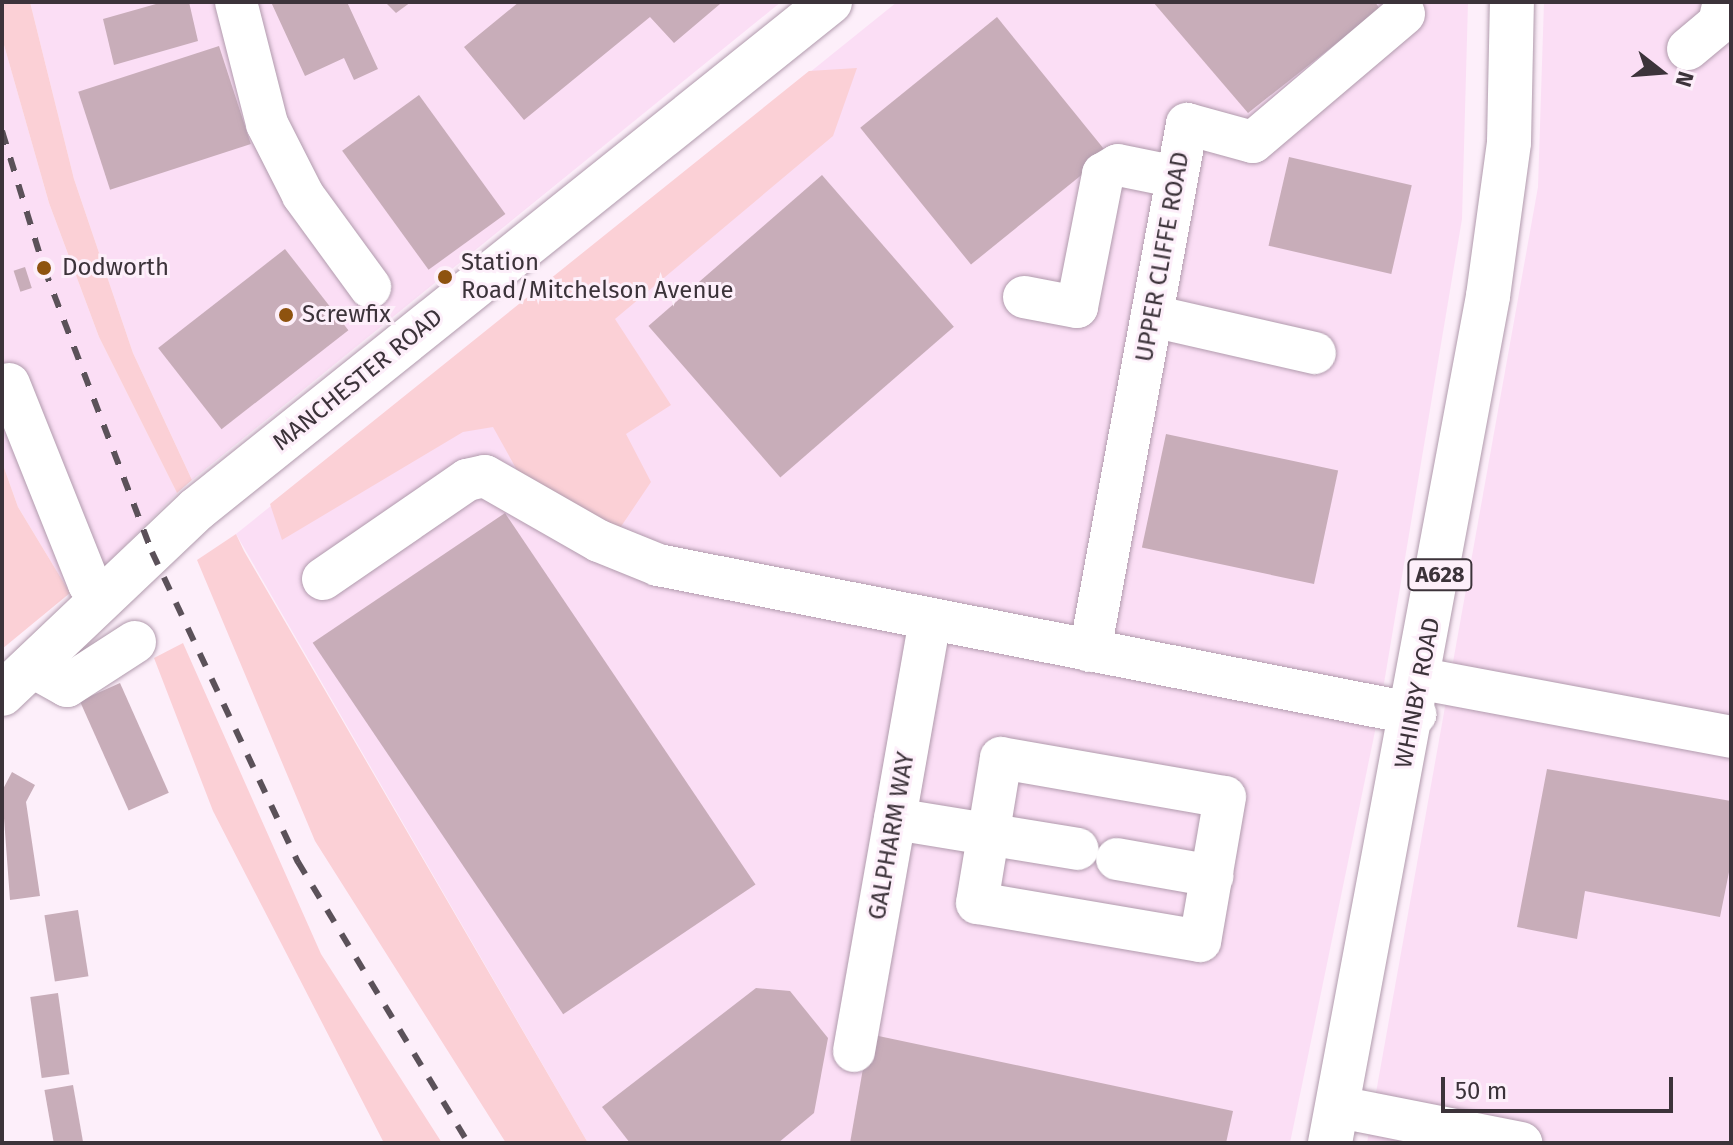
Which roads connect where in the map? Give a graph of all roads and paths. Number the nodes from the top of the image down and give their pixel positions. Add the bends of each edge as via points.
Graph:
1 (236, 2) edge
2 (830, 2) edge
3 (1512, 2) edge
4 (1724, 2) edge
5 (1404, 14) dead end
6 (1688, 49) dead end
7 (1177, 177) junction
8 (370, 287) dead end
9 (1024, 297) dead end
10 (1152, 316) junction
11 (1315, 353) dead end
12 (9, 384) dead end
13 (323, 579) dead end
14 (102, 597) junction
15 (930, 620) junction
16 (135, 642) dead end
17 (1090, 651) junction
18 (16, 680) edge
19 (1418, 697) junction
20 (1731, 737) edge
21 (895, 819) junction
22 (988, 834) junction
23 (1212, 876) junction
24 (854, 1051) dead end
25 (1335, 1125) edge
26 (1521, 1143) edge

1 - 8 street via 267,124 303,195
2 - 14 main road, MANCHESTER ROAD
3 - 19 main road, WHINBY ROAD / A628 via 1509,142 1488,296
4 - 6 street via 1719,23
5 - 7 street, UPPER CLIFFE ROAD via 1253,142 1187,124
7 - 9 street via 1118,165 1103,174 1077,307
7 - 10 street, UPPER CLIFFE ROAD
10 - 11 street
10 - 17 street, UPPER CLIFFE ROAD
12 - 14 street via 89,584
13 - 15 street via 467,480 485,476 626,553
14 - 18 main road, MANCHESTER ROAD
15 - 17 street
15 - 21 street, GALPHARM WAY
16 - 18 street via 67,686
17 - 19 street
19 - 20 street
19 - 25 main road, WHINBY ROAD / A628
21 - 22 street
21 - 24 street, GALPHARM WAY
22 - 23 street
22 - 23 street via 977,903 1200,941
22 - 23 street via 1001,758 1225,797
25 - 26 street

